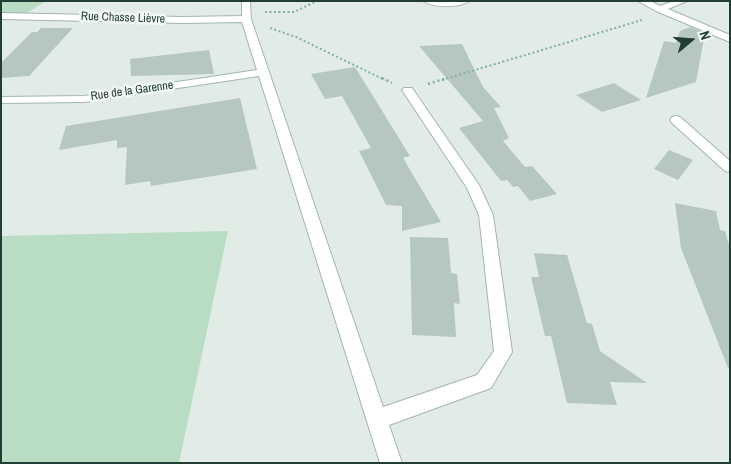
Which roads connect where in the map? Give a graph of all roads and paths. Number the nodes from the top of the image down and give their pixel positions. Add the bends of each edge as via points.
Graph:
1 (317, 1) edge
2 (427, 1) edge
3 (466, 1) edge
4 (642, 1) edge
5 (683, 1) edge
6 (245, 10) edge
7 (663, 11) junction
8 (6, 16) edge
9 (1, 24) edge
10 (730, 39) edge
11 (263, 72) junction
12 (408, 90) junction
13 (1, 100) edge
14 (676, 120) dead end
15 (730, 168) edge
16 (376, 419) junction
17 (391, 463) edge

1 - 6 path via 294,12
2 - 3 street via 452,4
4 - 7 street
5 - 7 street
6 - 8 street, Rue Chasse Lièvre via 183,20
6 - 11 street
6 - 12 path
7 - 10 street
7 - 12 path
8 - 9 street
11 - 13 street, Rue de la Garenne via 84,99
11 - 16 street
12 - 16 street via 474,188 486,215 503,352 484,382
14 - 15 street
16 - 17 street

